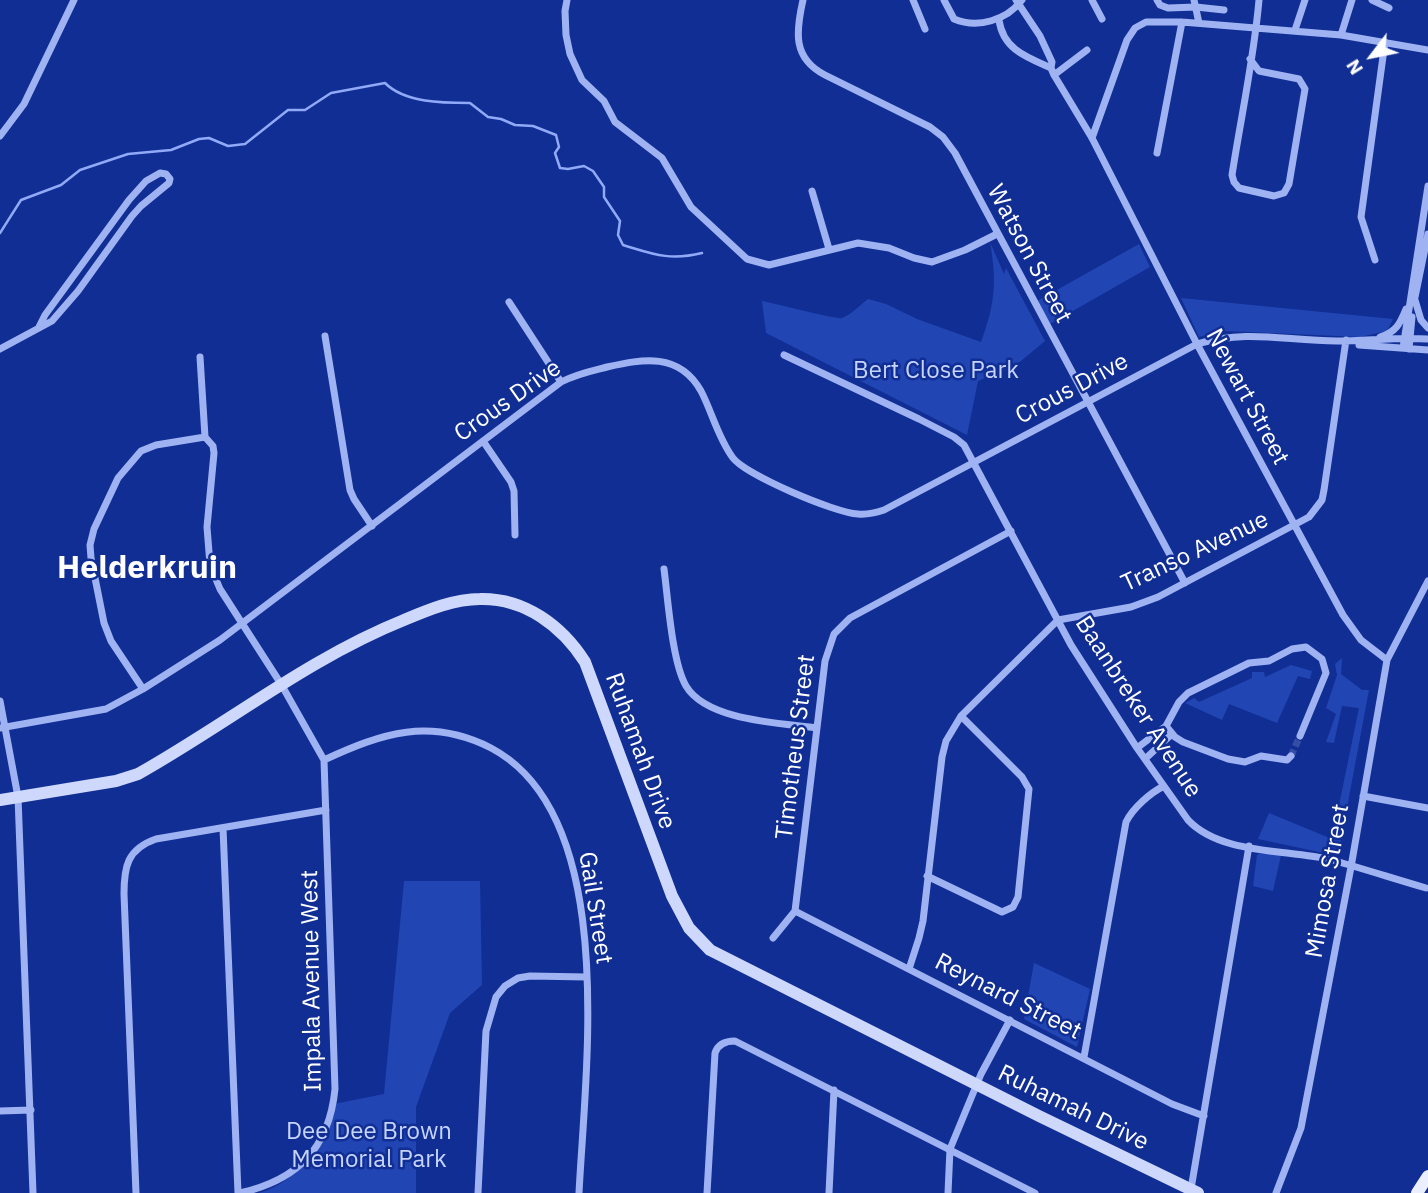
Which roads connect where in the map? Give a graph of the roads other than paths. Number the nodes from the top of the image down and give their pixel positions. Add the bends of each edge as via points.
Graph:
1 (74, 0) edge
2 (568, 0) edge
3 (803, 0) edge
4 (913, 0) edge
5 (944, 0) edge
6 (1093, 0) edge
7 (1157, 0) edge
8 (1259, 0) edge
9 (1305, 0) edge
10 (1352, 0) edge
11 (1372, 0) edge
12 (1019, 2) edge
13 (1195, 3) edge
14 (1389, 8) dead end
15 (1224, 10) dead end
16 (1102, 19) dead end
17 (999, 20) junction
18 (1182, 22) junction
19 (1199, 23) junction
20 (1256, 28) junction
21 (925, 29) dead end
22 (1295, 30) junction
23 (1341, 34) junction
24 (1385, 42) junction
25 (1087, 50) dead end
26 (1428, 50) edge
27 (1250, 59) junction
28 (1052, 72) junction
29 (0, 136) edge
30 (1092, 138) junction
31 (1157, 153) dead end
32 (1428, 187) edge
33 (812, 191) dead end
34 (997, 234) junction
35 (1428, 234) edge
36 (829, 249) junction
37 (1375, 260) dead end
38 (1413, 299) junction
39 (509, 302) dead end
40 (39, 327) junction
41 (1428, 328) edge
42 (325, 335) dead end
43 (1407, 338) junction
44 (1428, 339) edge
45 (1363, 341) junction
46 (1343, 342) junction
47 (1198, 344) junction
48 (1406, 348) junction
49 (0, 349) edge
50 (1428, 350) edge
51 (784, 355) dead end
52 (200, 357) dead end
53 (561, 382) junction
54 (1086, 402) junction
55 (205, 437) junction
56 (483, 441) junction
57 (974, 463) junction
58 (372, 526) junction
59 (1294, 526) junction
60 (1012, 531) junction
61 (515, 535) dead end
62 (664, 569) dead end
63 (1428, 581) edge
64 (1185, 583) junction
65 (1058, 620) junction
66 (242, 624) junction
67 (1387, 660) junction
68 (281, 684) junction
69 (143, 689) junction
70 (0, 701) edge
71 (961, 716) junction
72 (1166, 726) junction
73 (2, 727) edge
74 (817, 728) junction
75 (1172, 734) junction
76 (1300, 736) tunnel mouth
77 (1137, 748) junction
78 (1291, 756) dead end
79 (1145, 759) junction
80 (324, 760) junction
81 (1164, 786) junction
82 (1363, 796) junction
83 (18, 797) junction
84 (0, 800) edge
85 (1428, 808) edge
86 (326, 810) junction
87 (223, 828) junction
88 (1250, 846) junction
89 (1351, 867) junction
90 (927, 876) junction
91 (1426, 888) dead end
92 (794, 911) junction
93 (773, 938) dead end
94 (909, 969) junction
95 (587, 977) junction
96 (1010, 1020) junction
97 (1084, 1057) junction
98 (978, 1085) junction
99 (834, 1090) junction
100 (31, 1110) junction
101 (0, 1111) edge
102 (1204, 1116) junction
103 (950, 1149) junction
104 (1428, 1176) edge
105 (1194, 1191) edge
106 (33, 1193) edge
107 (136, 1193) edge
108 (239, 1193) edge
109 (478, 1193) edge
110 (579, 1193) edge
111 (707, 1193) edge
112 (829, 1193) edge
113 (948, 1193) edge
114 (1035, 1193) edge
115 (1276, 1193) edge
116 (1418, 1193) edge

1 - 29 street via 20,111
2 - 36 street via 566,35 579,74 604,101 615,122 662,158 691,207 757,263 769,265
3 - 34 street, Watson Street via 797,36 808,62 817,71 939,133 955,153
4 - 21 street
5 - 17 street via 951,16 959,21
6 - 16 street
7 - 13 street via 1168,8
8 - 20 street
9 - 22 street
10 - 23 street
11 - 14 street
12 - 17 street
12 - 28 street, Newart Street via 1044,43
13 - 15 street
13 - 19 street
17 - 28 street via 1009,44
18 - 19 street
18 - 30 street via 1146,22 1132,32
18 - 31 street
19 - 20 street
20 - 22 street
20 - 27 street
22 - 23 street
23 - 24 street
24 - 26 street
24 - 37 street via 1361,217
25 - 28 street
27 - 27 street via 1259,71 1299,79 1305,93 1287,189 1280,195 1237,187 1232,174
28 - 30 street, Newart Street
30 - 47 street, Newart Street
32 - 38 street
33 - 36 street
34 - 36 street via 933,262 875,245
34 - 54 street, Watson Street
35 - 38 street
38 - 41 street
38 - 43 street
38 - 45 street via 1393,332
39 - 53 street
40 - 40 street via 130,200 152,177 166,174 169,183 132,216 60,313
40 - 49 street
42 - 58 street via 350,490
43 - 44 street, Crous Drive
43 - 45 street, Crous Drive
43 - 48 street
45 - 46 street, Crous Drive
46 - 47 street, Crous Drive via 1255,335
46 - 48 street, Crous Drive
46 - 59 street, Transo Avenue via 1322,500 1309,517
47 - 54 street, Crous Drive
47 - 59 street, Newart Street
48 - 50 street, Crous Drive
51 - 57 street, Baanbreker Avenue via 954,437
52 - 55 street
53 - 56 street, Crous Drive
53 - 57 street, Crous Drive via 576,374 642,360 675,366 700,390 737,463 848,513 884,510
54 - 57 street, Crous Drive
54 - 64 street, Watson Street
55 - 66 street via 214,453 207,527 210,565
55 - 69 street via 141,451 118,478 92,537 91,558 104,622
56 - 58 street, Crous Drive
56 - 61 street via 511,482
57 - 60 street, Baanbreker Avenue
58 - 66 street, Crous Drive
59 - 64 street, Transo Avenue
59 - 67 street, Newart Street via 1353,630
60 - 65 street, Baanbreker Avenue
60 - 74 street, Timotheus Street via 842,625 829,645
62 - 74 street via 678,666 695,698 717,711
63 - 67 street, Mimosa Street
64 - 65 street, Transo Avenue via 1131,607
65 - 71 street
65 - 77 street, Baanbreker Avenue
66 - 68 street
66 - 69 street, Crous Drive
67 - 82 street, Mimosa Street
68 - 80 street
68 - 83 street, Ruhamah Drive via 138,774
68 - 98 street, Ruhamah Drive via 387,626 440,606 483,598 534,613 563,632 584,662 671,896 699,940 726,959
69 - 73 street, Crous Drive via 106,709
70 - 73 street
71 - 90 street via 942,757
71 - 90 street via 1022,776 1029,789 1018,897 1013,907 1002,912
72 - 75 street
72 - 76 street via 1188,693 1249,663 1306,647 1322,659 1326,673
72 - 77 street
73 - 83 street
74 - 92 street, Timotheus Street
75 - 78 street via 1228,760 1241,762 1261,756 1287,760
75 - 79 street
77 - 79 street, Baanbreker Avenue
79 - 81 street, Baanbreker Avenue
80 - 86 street, Impala Avenue West
80 - 95 street, Gail Street via 362,742 414,730 460,736 508,758 526,772 560,826 580,905
81 - 88 street, Baanbreker Avenue via 1198,830
81 - 97 street via 1126,822
82 - 85 street
82 - 89 street, Mimosa Street
83 - 84 street, Ruhamah Drive
83 - 100 street
86 - 87 street
86 - 108 street, Impala Avenue West via 333,1106 320,1143 308,1158 272,1184
87 - 107 street via 156,839 132,855 124,873
87 - 108 street
88 - 89 street, Baanbreker Avenue
88 - 102 street
89 - 91 street, Baanbreker Avenue
89 - 115 street, Mimosa Street via 1301,1128
90 - 94 street via 919,938
92 - 93 street
92 - 94 street, Reynard Street
94 - 96 street, Reynard Street
95 - 109 street via 518,978 496,997 486,1031
95 - 110 street, Gail Street
96 - 97 street, Reynard Street
96 - 98 street
97 - 102 street, Reynard Street
98 - 103 street
98 - 105 street, Ruhamah Drive
99 - 103 street
99 - 111 street via 735,1041 716,1048
99 - 112 street
100 - 101 street
100 - 106 street
102 - 105 street
103 - 113 street
103 - 114 street
104 - 116 main road

